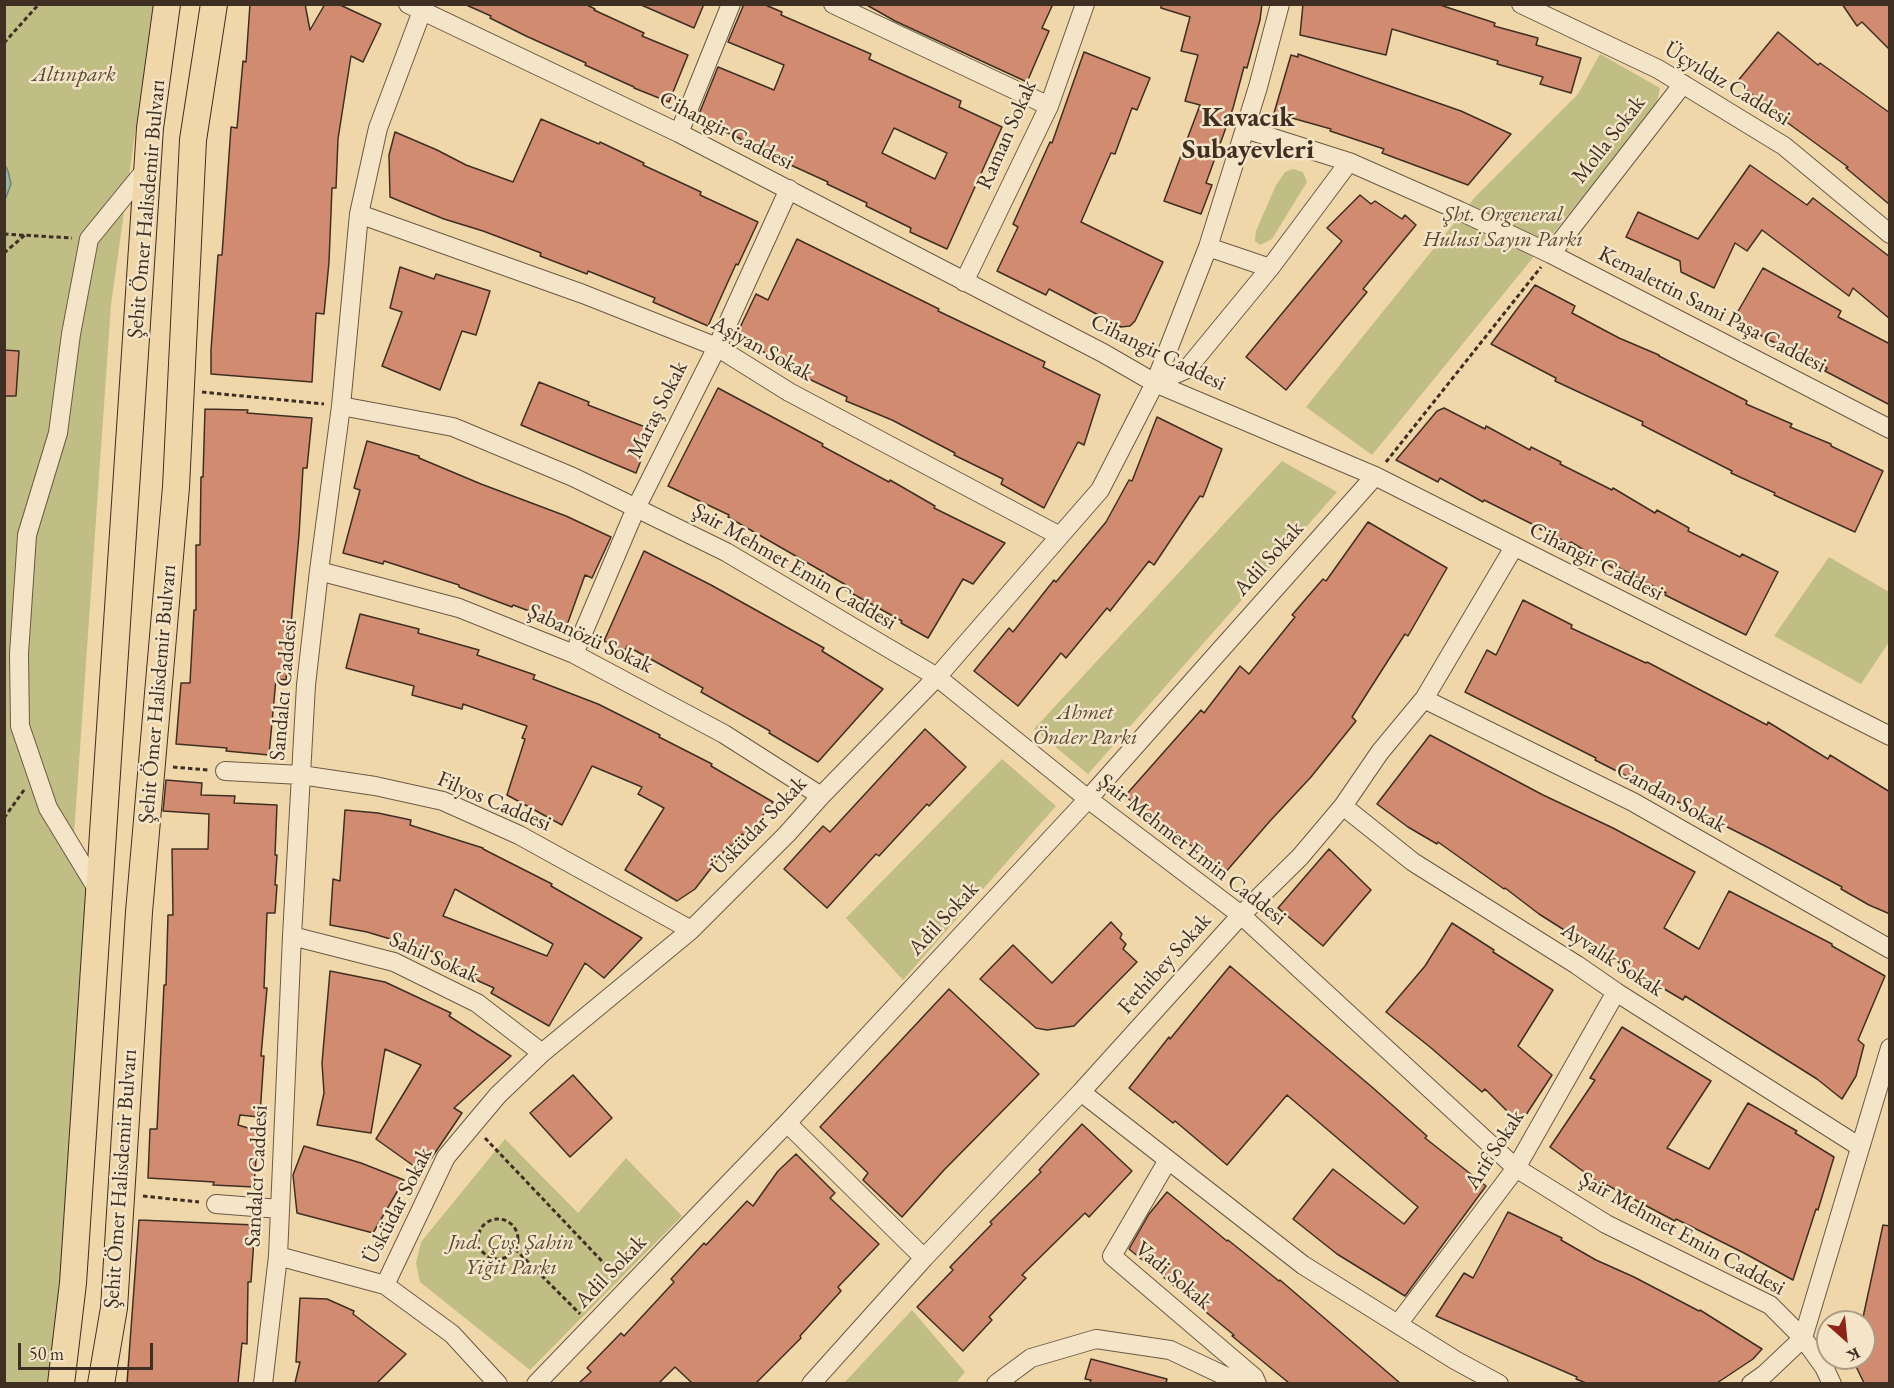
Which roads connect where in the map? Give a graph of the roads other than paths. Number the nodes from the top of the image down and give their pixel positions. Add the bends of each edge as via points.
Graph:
1 (167, 4) edge
2 (214, 4) edge
3 (731, 4) edge
4 (833, 4) edge
5 (1085, 4) edge
6 (1280, 4) edge
7 (1521, 4) edge
8 (415, 8) edge
9 (1683, 84) junction
10 (1049, 106) junction
11 (1245, 129) junction
12 (679, 133) junction
13 (1350, 162) junction
14 (147, 168) junction
15 (789, 189) junction
16 (358, 214) junction
17 (1890, 234) edge
18 (1208, 247) junction
19 (1551, 254) junction
20 (1270, 268) junction
21 (964, 282) junction
22 (717, 347) junction
23 (1155, 383) junction
24 (340, 406) junction
25 (1890, 429) edge
26 (1375, 476) junction
27 (636, 508) junction
28 (1060, 536) junction
29 (1514, 547) junction
30 (319, 571) junction
31 (574, 654) junction
32 (937, 677) junction
33 (1424, 699) junction
34 (1890, 736) edge
35 (225, 771) road end
36 (301, 775) junction
37 (821, 796) junction
38 (1088, 799) junction
39 (1343, 806) junction
40 (99, 892) junction
41 (1241, 915) junction
42 (691, 930) junction
43 (292, 936) junction
44 (1890, 949) edge
45 (1616, 992) junction
46 (1890, 1048) edge
47 (542, 1053) junction
48 (1082, 1092) junction
49 (787, 1124) junction
50 (1860, 1147) junction
51 (1168, 1160) junction
52 (1516, 1168) junction
53 (216, 1204) road end
54 (280, 1209) junction
55 (278, 1256) junction
56 (924, 1258) junction
57 (385, 1286) junction
58 (1398, 1324) junction
59 (1803, 1338) junction
60 (61, 1383) edge
61 (101, 1383) edge
62 (263, 1383) edge
63 (498, 1383) edge
64 (536, 1383) edge
65 (811, 1383) edge
66 (996, 1383) edge
67 (1242, 1383) edge
68 (1257, 1383) edge
69 (1499, 1383) edge
70 (1751, 1383) edge
71 (1832, 1383) edge

1 - 14 highway, Şehit Ömer Halisdemir Bulvarı
2 - 61 highway, Şehit Ömer Halisdemir Bulvarı via 193,140 176,487 139,912 114,1308
3 - 12 street
4 - 10 street
5 - 10 street, Raman Sokak
6 - 11 street, Üsküdar Sokak
7 - 9 street, Üçyıldız Caddesi
8 - 12 street, Cihangir Caddesi
8 - 16 street, Sandalcı Caddesi via 378,128
9 - 17 street, Üçyıldız Caddesi via 1784,146
9 - 19 street, Molla Sokak
10 - 21 street, Raman Sokak
11 - 13 street, Kemalettin Sami Paşa Caddesi
11 - 18 street, Üsküdar Sokak
12 - 15 street, Cihangir Caddesi
13 - 19 street, Kemalettin Sami Paşa Caddesi
13 - 20 street
14 - 40 highway, Şehit Ömer Halisdemir Bulvarı
14 - 40 street via 89,239 58,433 27,535 19,654 20,726 36,774 48,808
15 - 21 street, Cihangir Caddesi
15 - 22 street, Maraş Sokak
16 - 22 street, Aşiyan Sokak via 583,294
16 - 24 street, Sandalcı Caddesi
18 - 20 street
18 - 23 street, Üsküdar Sokak
19 - 25 street, Kemalettin Sami Paşa Caddesi
20 - 23 street via 1187,369
21 - 23 street, Cihangir Caddesi
22 - 27 street, Maraş Sokak
22 - 28 street, Aşiyan Sokak via 789,392
23 - 26 street, Cihangir Caddesi
23 - 28 street, Üsküdar Sokak via 1100,490
24 - 27 street, Şair Mehmet Emin Caddesi via 453,427
24 - 30 street, Sandalcı Caddesi
26 - 29 street, Cihangir Caddesi
26 - 38 street, Adil Sokak
27 - 31 street, Maraş Sokak
27 - 32 street, Şair Mehmet Emin Caddesi via 726,552
28 - 32 street, Üsküdar Sokak
29 - 33 street, Fethibey Sokak
29 - 34 street, Cihangir Caddesi
30 - 31 street, Şabanözü Sokak via 459,608
30 - 36 street, Sandalcı Caddesi
31 - 37 street, Şabanözü Sokak via 723,734
32 - 37 street, Üsküdar Sokak
32 - 38 street, Şair Mehmet Emin Caddesi
33 - 39 street, Fethibey Sokak via 1380,752
33 - 44 street, Candan Sokak via 1633,802
35 - 36 street, Filyos Caddesi
36 - 42 street, Filyos Caddesi via 443,801 519,835
36 - 43 street, Sandalcı Caddesi
37 - 42 street, Üsküdar Sokak
38 - 41 street, Şair Mehmet Emin Caddesi
38 - 49 street, Adil Sokak
39 - 41 street, Fethibey Sokak via 1300,857
39 - 45 street, Ayvalık Sokak via 1413,862
40 - 60 highway, Şehit Ömer Halisdemir Bulvarı via 73,1283
41 - 48 street, Fethibey Sokak
41 - 52 street, Şair Mehmet Emin Caddesi
42 - 47 street, Üsküdar Sokak
43 - 47 street, Sahil Sokak via 394,962 477,1004
43 - 54 street, Sandalcı Caddesi
45 - 50 street, Ayvalık Sokak
45 - 52 street, Arif Sokak
46 - 50 street
47 - 57 street, Üsküdar Sokak via 498,1095 446,1158
48 - 51 street
48 - 56 street, Fethibey Sokak
49 - 56 street
49 - 64 street, Adil Sokak
50 - 59 street
51 - 58 street via 1303,1265
51 - 68 street, Vadi Sokak via 1112,1256
52 - 58 street, Arif Sokak
52 - 59 street, Şair Mehmet Emin Caddesi via 1606,1224 1770,1305
53 - 54 street
54 - 55 street, Sandalcı Caddesi
55 - 57 street
55 - 62 street, Sandalcı Caddesi
56 - 65 street, Fethibey Sokak
57 - 63 street via 452,1334
58 - 69 street
59 - 70 street via 1766,1374
59 - 71 street, Şair Mehmet Emin Caddesi
66 - 67 street via 1031,1358 1096,1339 1170,1350

